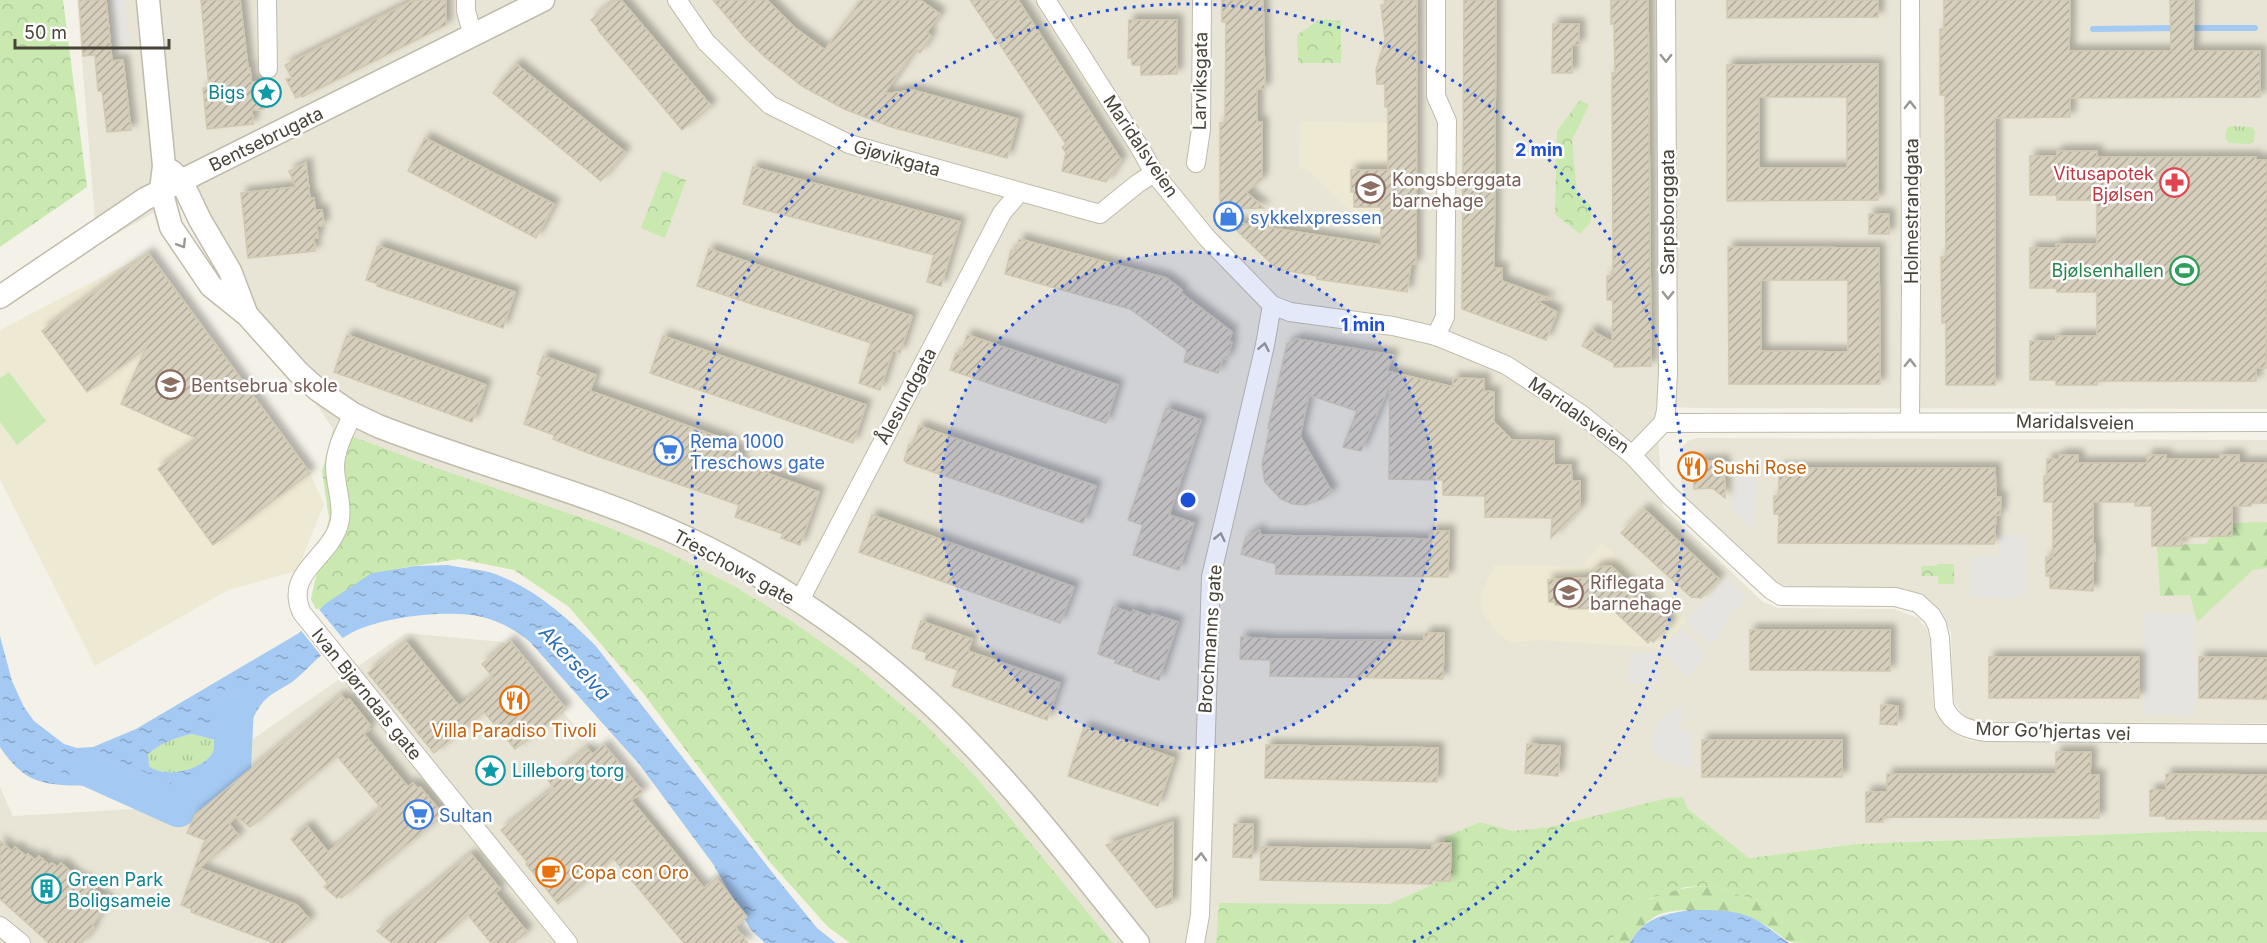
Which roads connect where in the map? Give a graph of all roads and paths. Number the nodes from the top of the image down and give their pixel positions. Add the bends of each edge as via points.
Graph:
1 (148, 0) edge
2 (267, 0) edge
3 (466, 0) edge
4 (543, 0) edge
5 (677, 0) edge
6 (1046, 0) edge
7 (1202, 0) edge
8 (1436, 0) edge
9 (1666, 0) edge
10 (1910, 0) edge
11 (473, 36) junction
12 (268, 69) dead end
13 (1196, 163) dead end
14 (1154, 173) junction
15 (169, 179) junction
16 (1019, 193) junction
17 (0, 297) edge
18 (1272, 305) junction
19 (1436, 336) junction
20 (353, 414) junction
21 (1910, 421) junction
22 (2267, 422) edge
23 (1663, 423) junction
24 (1632, 455) junction
25 (799, 602) junction
26 (2267, 734) edge
27 (0, 926) edge
28 (21, 943) edge
29 (568, 943) edge
30 (1138, 943) edge
31 (1195, 943) edge

1 - 15 street, Treschows gate
2 - 12 street
3 - 11 street
4 - 11 street, Bentsebrugata
5 - 16 street, Gjøvikgata via 706,42 770,105 849,144
6 - 14 street, Maridalsveien
7 - 13 street, Larviksgata via 1201,129
8 - 19 street via 1436,96 1448,122 1445,317
9 -> 23 street, Sarpsborggata via 1668,397
21 -> 10 street, Holmestrandgata
11 - 15 street, Bentsebrugata via 221,163
14 - 16 street, Gjøvikgata via 1100,214
14 - 18 street, Maridalsveien via 1207,238
15 - 17 street, Bentsebrugata
15 - 20 street, Treschows gate via 200,220 230,271 247,315 299,374
16 - 25 street, Ålesundgata via 1002,213
18 - 19 street, Maridalsveien via 1290,312
31 -> 18 street, Brochmanns gate via 1200,915 1211,577
19 - 24 street, Maridalsveien via 1506,365 1581,414
20 - 25 street, Treschows gate via 406,437 653,524 728,559
20 - 29 street, Ivan Bjørndals gate via 336,457 341,514 338,530 304,574 297,590 298,606
21 - 22 street, Maridalsveien
21 - 23 street, Maridalsveien
23 - 24 street, Maridalsveien
24 - 26 street, Mor Go’hjertas vei via 1669,495 1780,596 1895,597 1926,609 1940,638 1944,706 1962,727 1988,732
25 - 30 street, Treschows gate via 899,675 972,745
27 - 28 street

